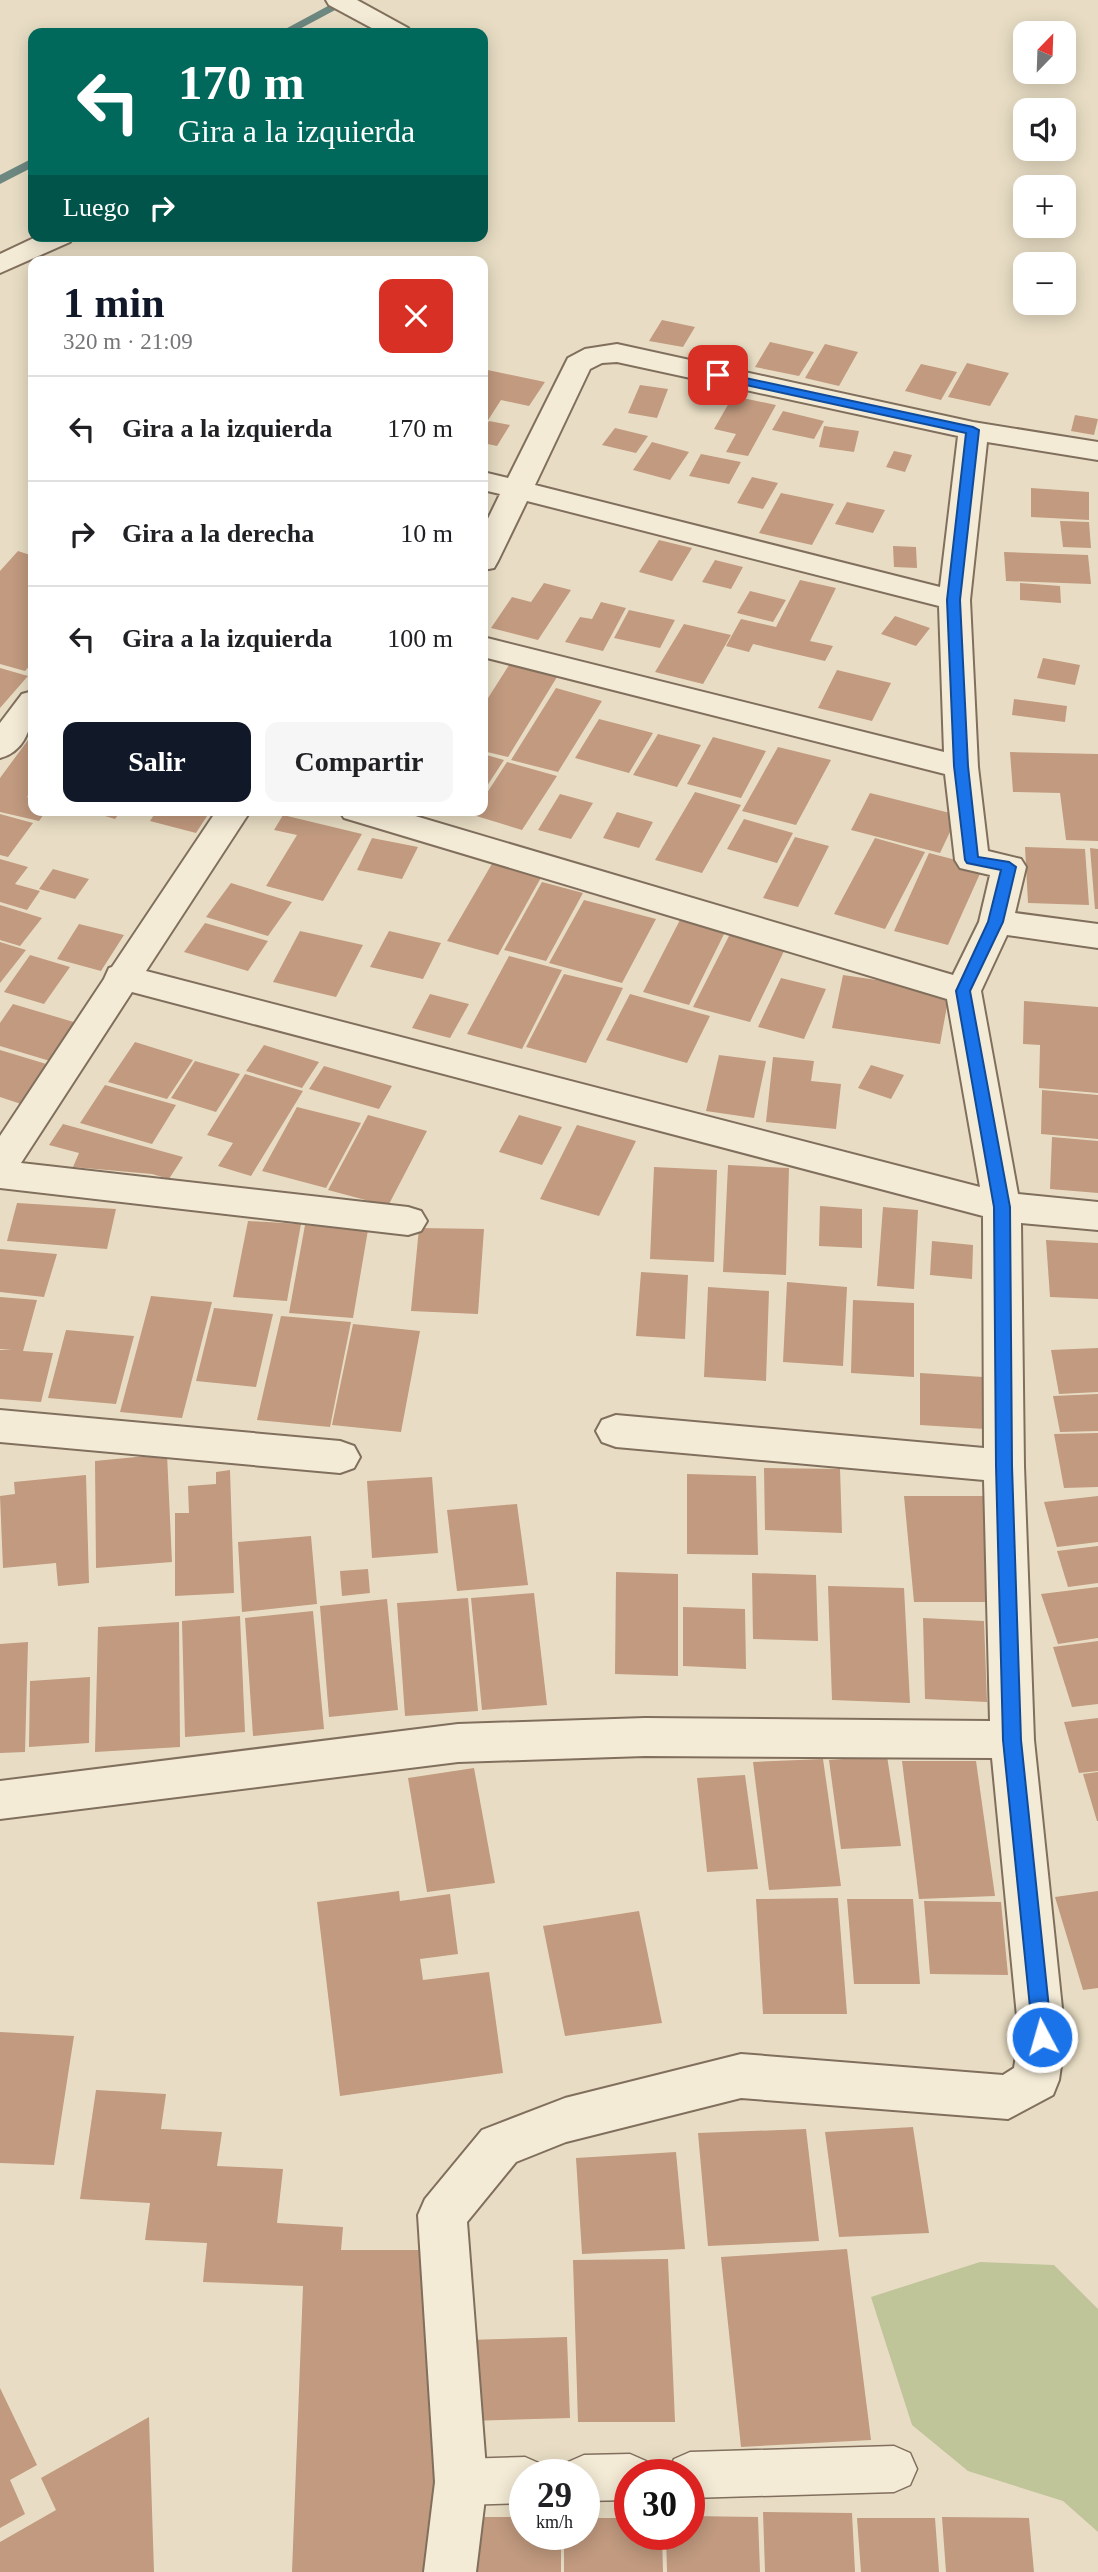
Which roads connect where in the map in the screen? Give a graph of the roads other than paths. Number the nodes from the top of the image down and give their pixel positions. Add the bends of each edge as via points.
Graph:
1 (338, 0) edge
2 (390, 28) edge
3 (48, 242) edge
4 (0, 265) edge
5 (973, 430) junction
6 (1098, 451) edge
7 (488, 483) edge
8 (514, 491) junction
9 (488, 550) edge
10 (954, 600) junction
11 (488, 648) edge
12 (28, 715) edge
13 (0, 747) edge
14 (961, 766) junction
15 (229, 816) edge
16 (376, 816) edge
17 (996, 922) junction
18 (1098, 936) edge
19 (121, 977) junction
20 (963, 991) junction
21 (0, 1165) edge
22 (0, 1174) edge
23 (1002, 1207) junction
24 (1098, 1216) edge
25 (408, 1221) dead end
26 (0, 1426) edge
27 (616, 1431) dead end
28 (340, 1457) dead end
29 (1004, 1466) junction
30 (1012, 1740) junction
31 (0, 1800) edge
32 (894, 2469) dead end
33 (705, 2475) edge
34 (509, 2480) edge
35 (461, 2482) junction
36 (450, 2572) edge

1 - 2 street
3 - 4 street
5 - 6 street
5 - 8 street via 617,353 594,355 578,364
5 - 10 street
7 - 8 street
8 - 9 street
8 - 10 street
10 - 14 street
11 - 14 street
12 - 13 street
14 - 17 street via 972,860 1009,867
15 - 19 street
16 - 20 street
17 - 18 street
17 - 20 street
19 - 21 street
19 - 23 street
20 - 23 street
22 - 25 street
23 - 24 street
23 - 29 street
26 - 28 street
27 - 29 street
29 - 30 street
30 - 31 street via 645,1737 458,1743
30 - 35 street via 1042,2037 1036,2080 1008,2097 741,2076 565,2120 499,2146 442,2215
32 - 33 lane
34 - 35 lane
35 - 36 street

